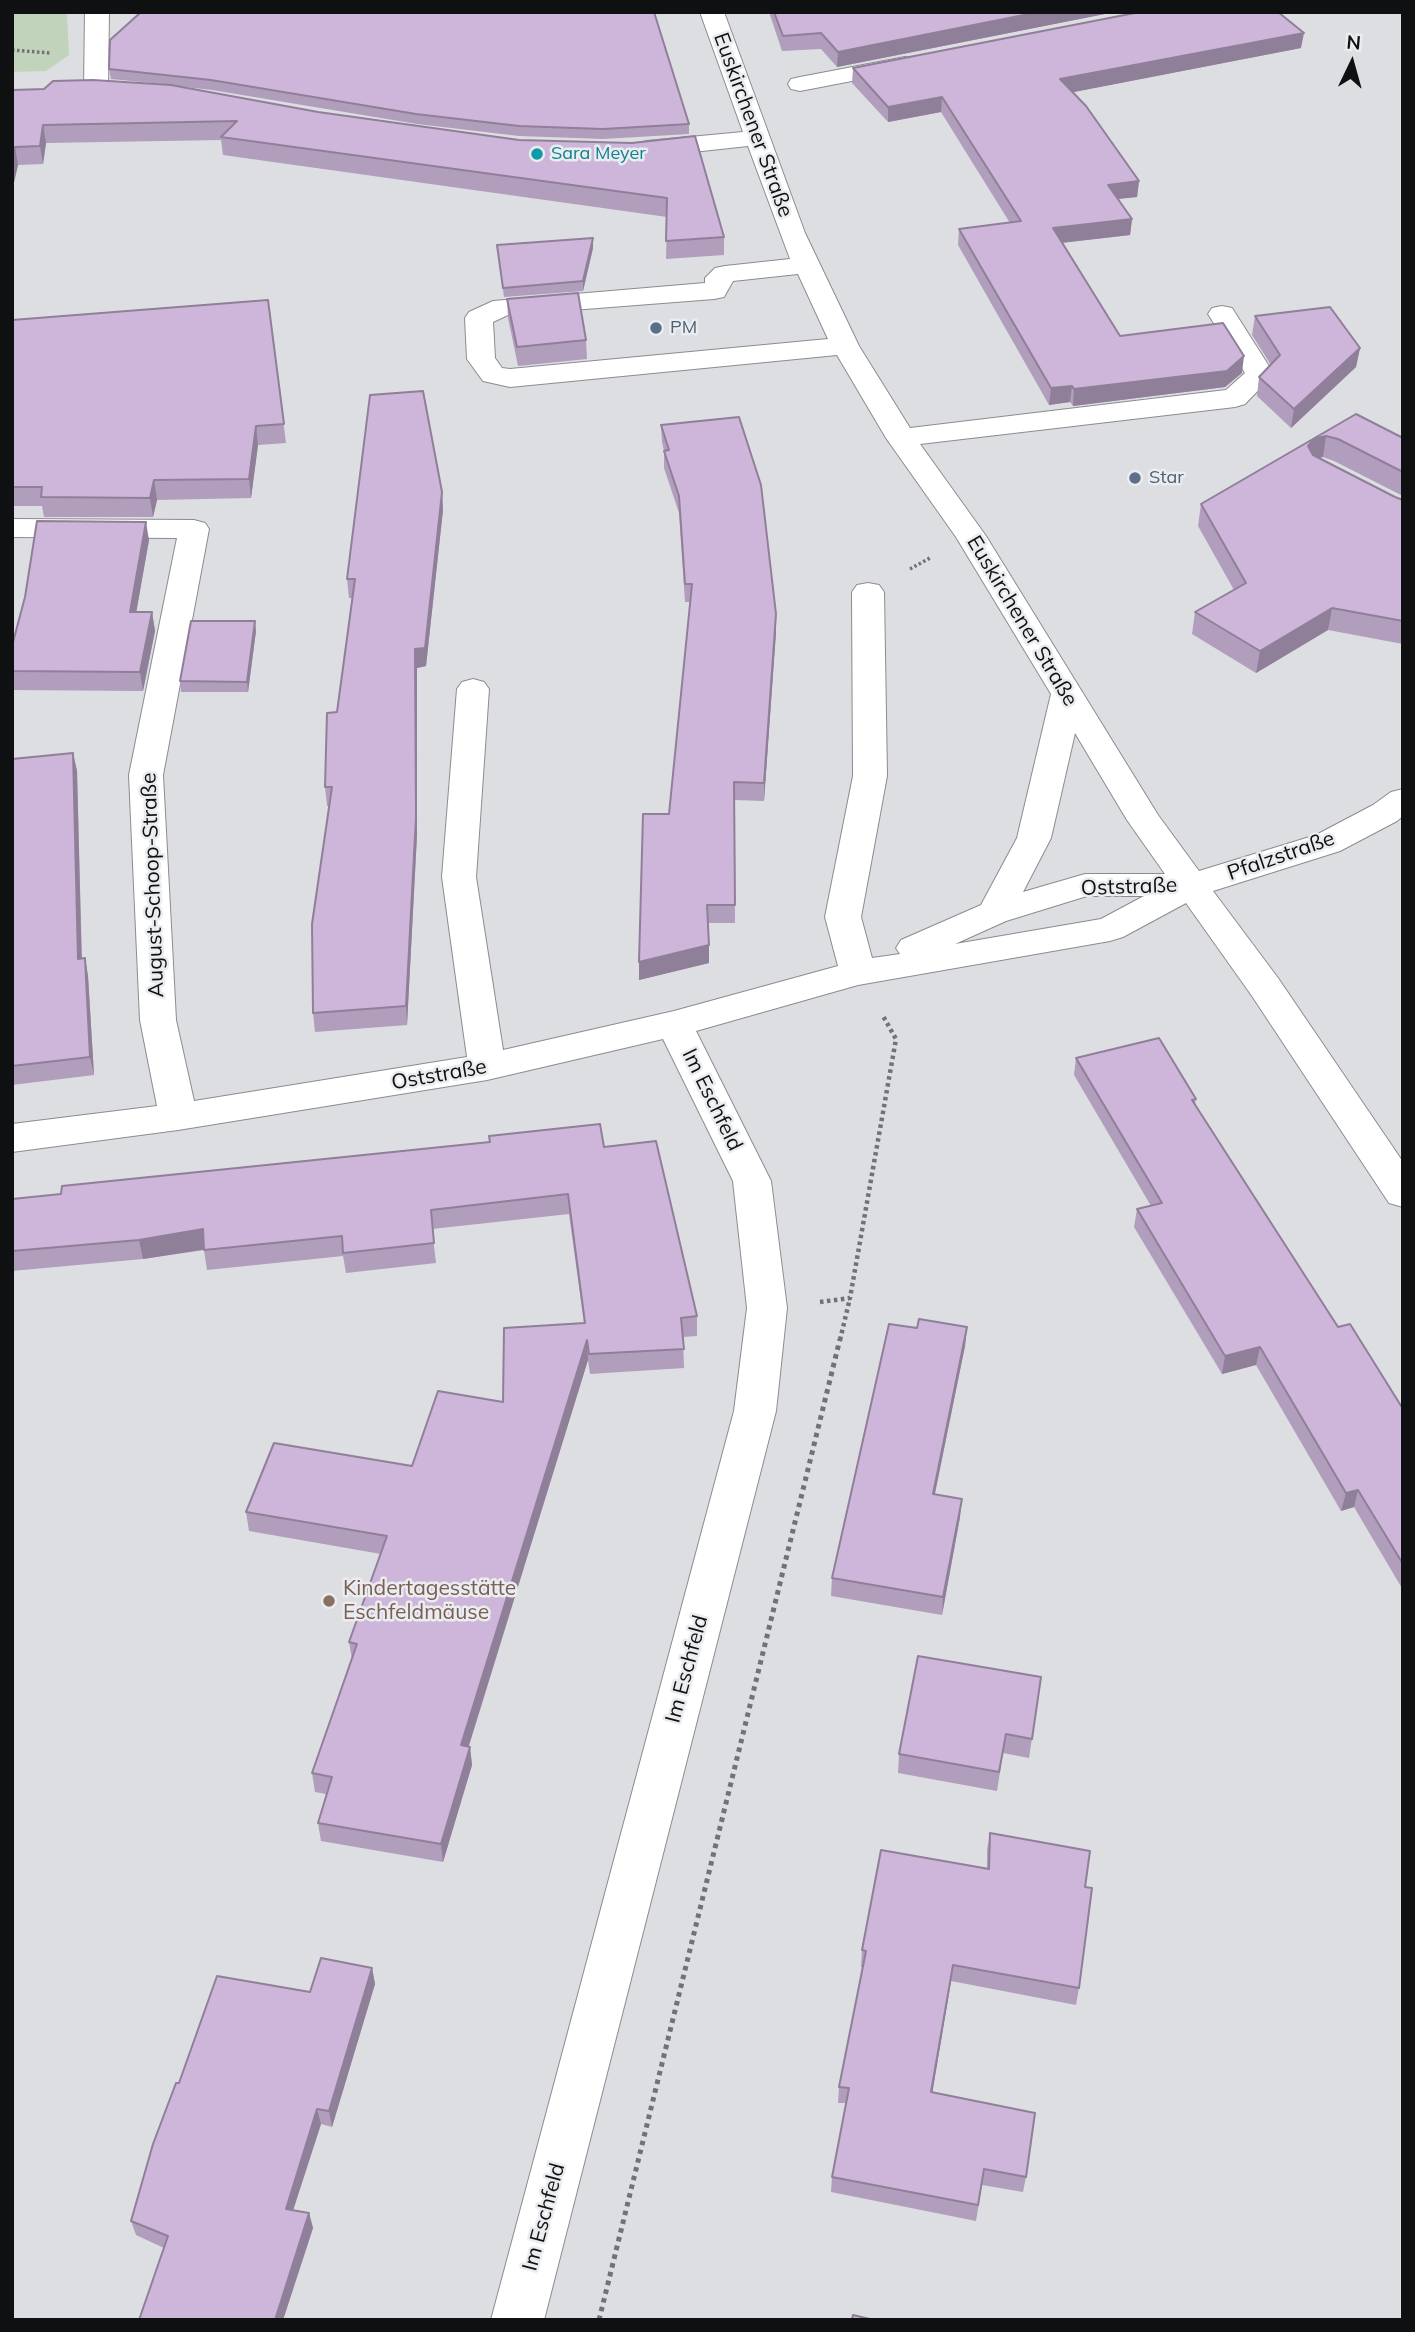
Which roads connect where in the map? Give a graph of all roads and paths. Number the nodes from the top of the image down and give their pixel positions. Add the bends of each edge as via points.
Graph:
1 (97, 12) edge
2 (712, 12) edge
3 (923, 60) edge
4 (800, 84) dead end
5 (68, 88) edge
6 (96, 88) junction
7 (122, 89) edge
8 (755, 138) junction
9 (620, 150) edge
10 (806, 265) junction
11 (1222, 314) dead end
12 (845, 346) junction
13 (901, 438) junction
14 (12, 528) edge
15 (971, 536) junction
16 (868, 592) joint
17 (473, 689) dead end
18 (1067, 695) junction
19 (1397, 812) edge
20 (1193, 885) junction
21 (994, 913) junction
22 (858, 973) junction
23 (674, 1024) junction
24 (487, 1068) junction
25 (178, 1117) junction
26 (12, 1138) edge
27 (1403, 1193) edge
28 (850, 1298) junction
29 (767, 1308) junction
30 (517, 2320) edge
31 (598, 2320) edge

1 - 6 street
2 - 8 street, Euskirchener Straße
3 - 4 street
5 - 6 street
6 - 7 street
8 - 9 street
8 - 10 street, Euskirchener Straße
10 - 12 street, Euskirchener Straße
10 - 12 street via 725,274 713,291 503,307 478,318 481,359 493,375 510,378
11 - 13 street via 1260,374 1235,398
12 - 13 street, Euskirchener Straße
13 - 15 street, Euskirchener Straße
14 - 25 street, August-Schoop-Straße via 194,529 146,775 158,1020
15 - 16 path
15 - 18 street, Euskirchener Straße
16 - 22 street via 870,776 843,917
17 - 24 street via 459,877
18 - 20 street, Euskirchener Straße via 1144,820
18 - 21 street via 1034,838
19 - 20 street, Pfalzstraße via 1328,843
20 - 21 street, Oststraße via 1085,885
20 - 22 street, Oststraße via 1110,929
20 - 27 street, Euskirchener Straße
21 - 22 street, Oststraße
22 - 23 street, Oststraße
22 - 28 path via 896,1039
23 - 24 street, Oststraße
23 - 29 street, Im Eschfeld via 752,1181
24 - 25 street, Oststraße
25 - 26 street, Oststraße
28 - 29 path
28 - 31 path
29 - 30 street, Im Eschfeld via 755,1411

